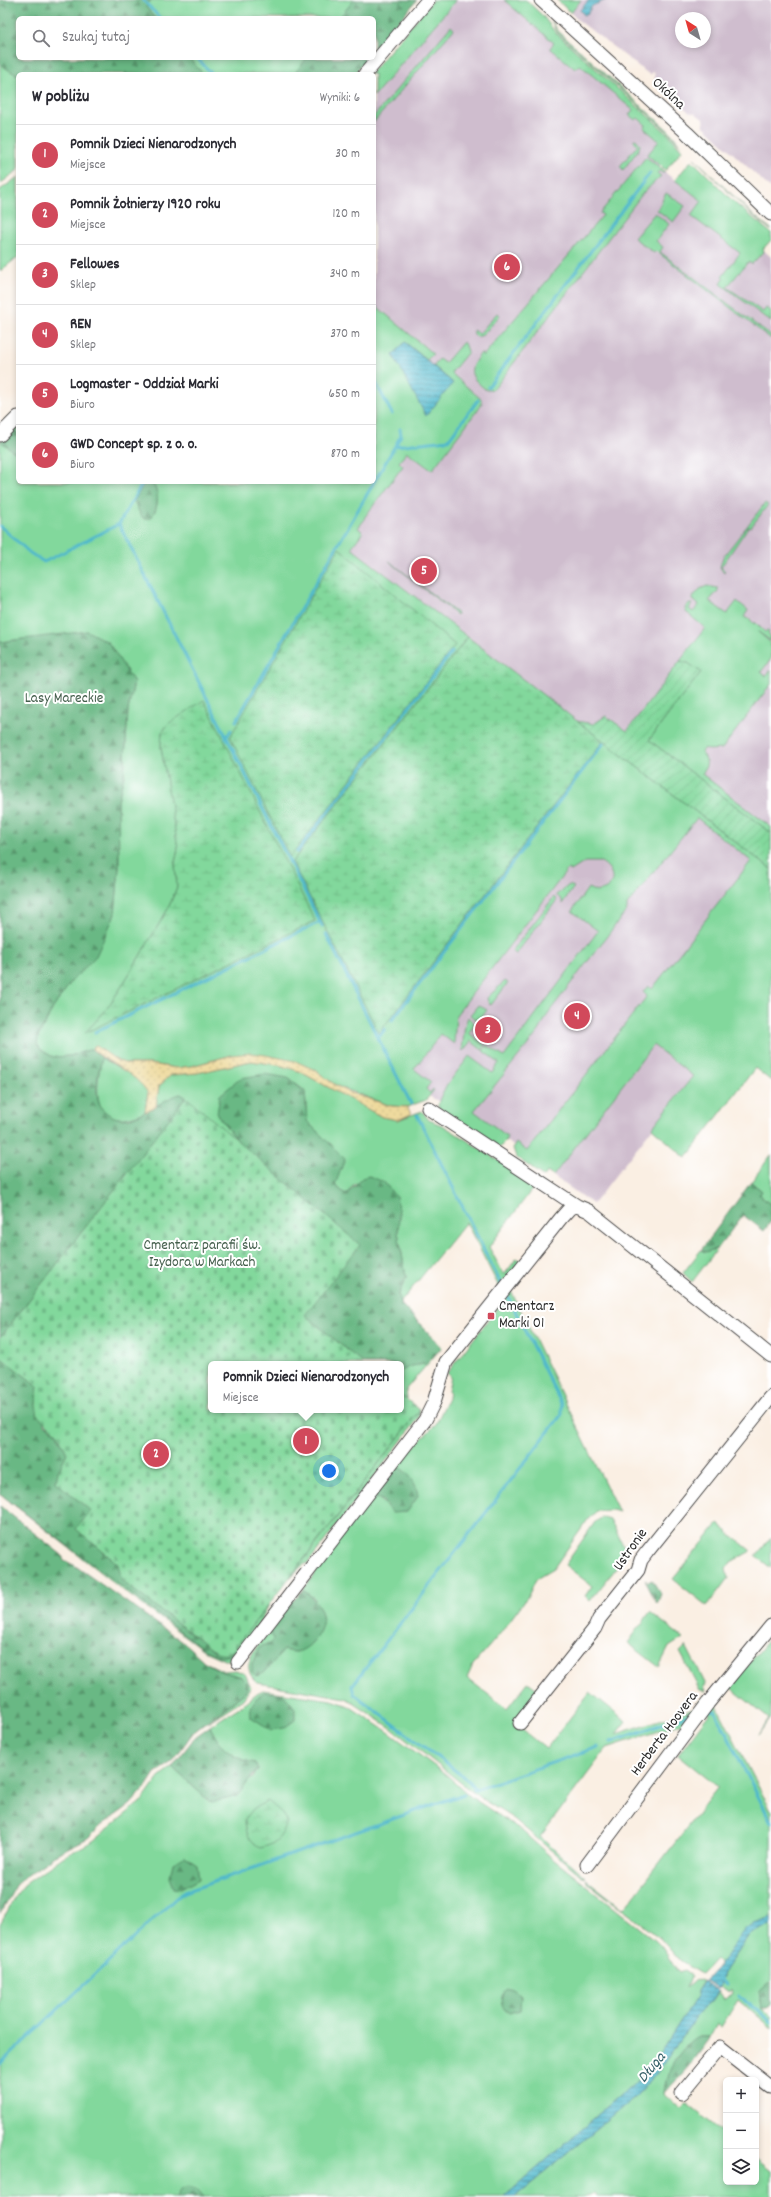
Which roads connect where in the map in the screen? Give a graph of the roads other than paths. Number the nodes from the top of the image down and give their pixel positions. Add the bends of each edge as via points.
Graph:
1 (428, 0) edge
2 (541, 0) edge
3 (367, 72) edge
4 (771, 214) edge
5 (16, 418) edge
6 (0, 435) edge
7 (428, 1108) dead end
8 (577, 1206) junction
9 (771, 1356) edge
10 (771, 1396) edge
11 (771, 1626) edge
12 (238, 1662) dead end
13 (520, 1723) dead end
14 (587, 1865) dead end
15 (771, 2086) edge
16 (682, 2093) dead end

1 - 3 street
2 - 4 street, Okólna
5 - 6 street
7 - 8 street
8 - 9 street via 589,1211
8 - 12 street via 570,1208 561,1218 446,1362 426,1420
10 - 13 street, Ustronie via 647,1552 638,1570 599,1618 596,1628
11 - 14 street, Herberta Hoovera via 708,1703
15 - 16 street via 720,2047

